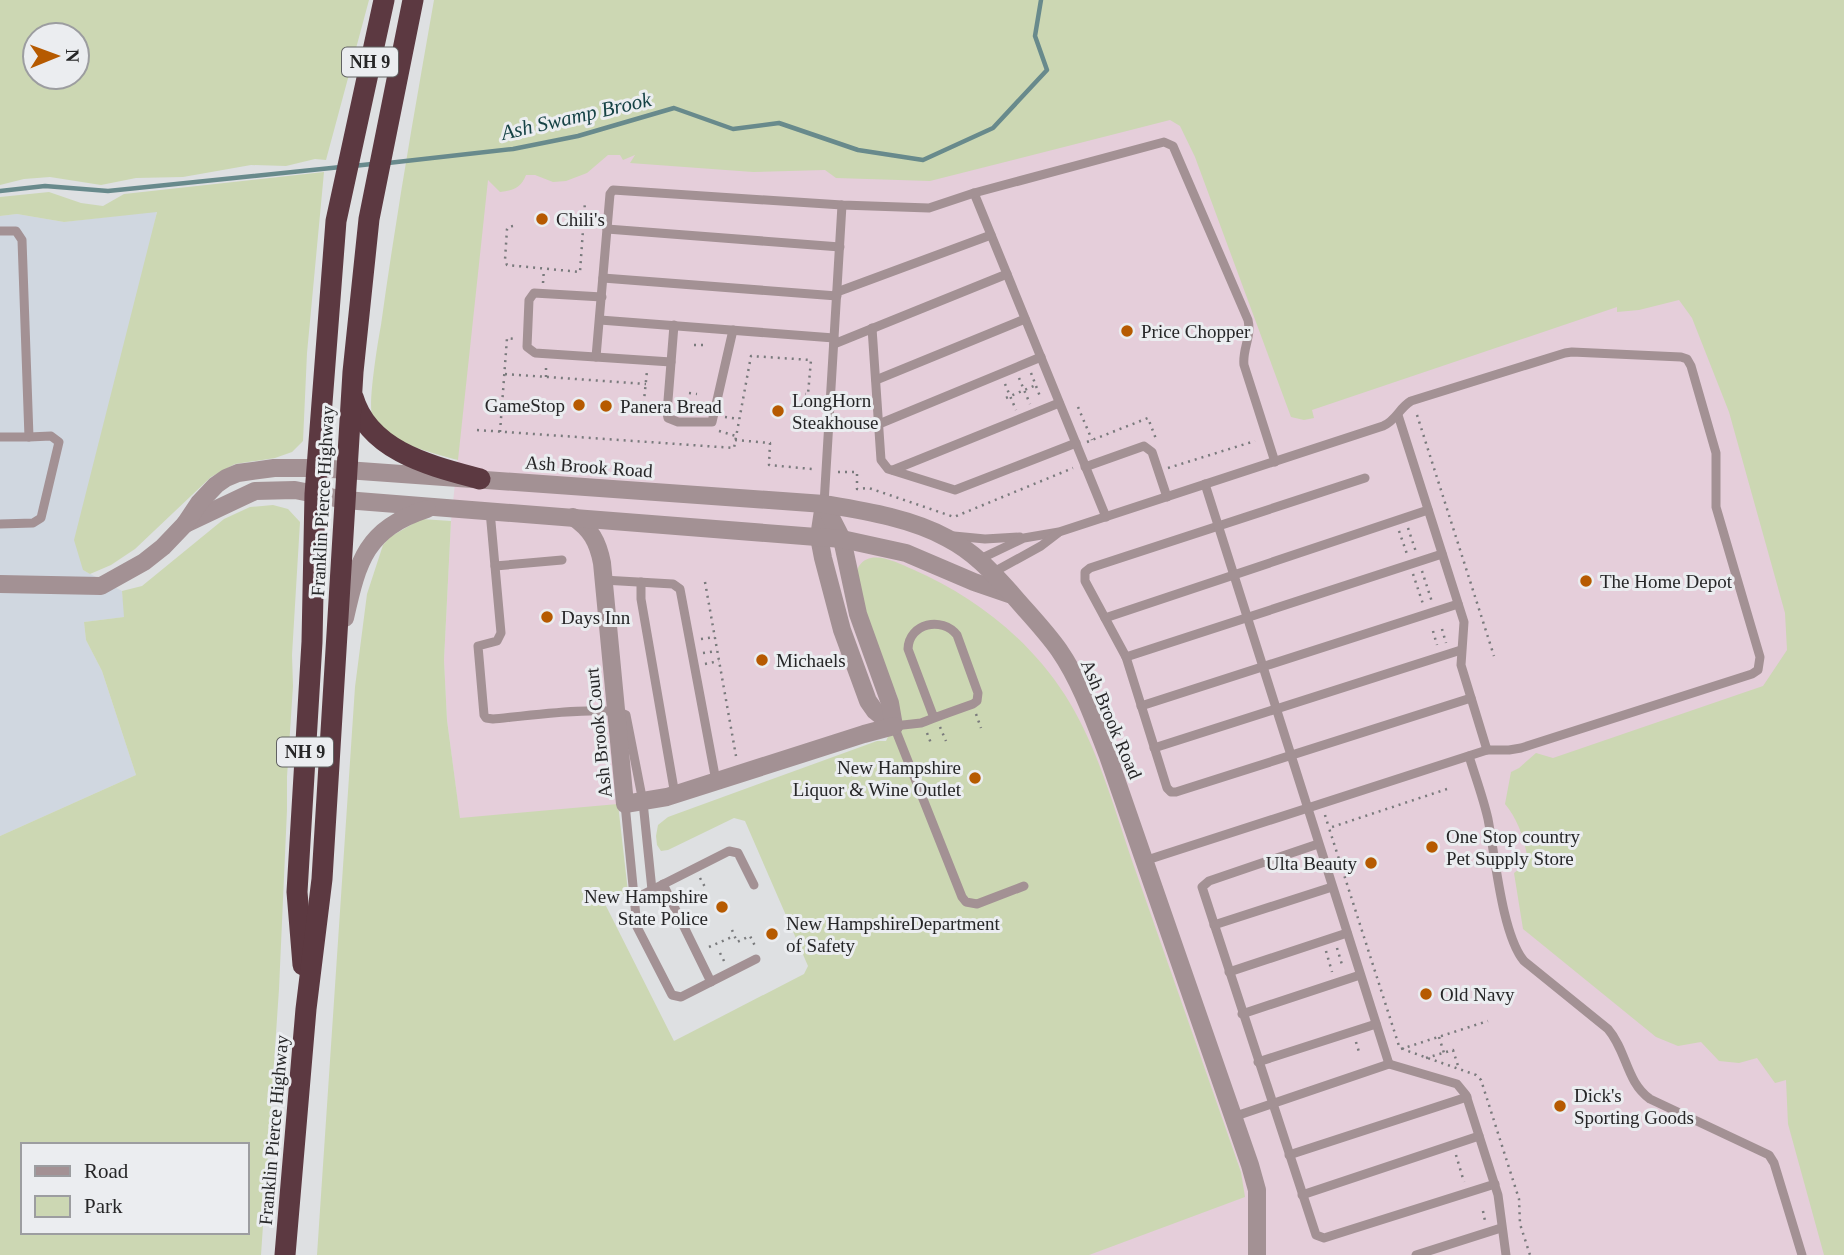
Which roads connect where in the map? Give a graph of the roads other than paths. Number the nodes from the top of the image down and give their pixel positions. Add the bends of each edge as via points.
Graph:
1 (384, 0) edge
2 (413, 0) edge
3 (974, 194) junction
4 (842, 205) junction
5 (607, 229) junction
6 (0, 231) edge
7 (991, 234) junction
8 (840, 247) junction
9 (1007, 274) junction
10 (603, 278) junction
11 (837, 294) junction
12 (601, 297) junction
13 (1025, 319) junction
14 (600, 320) junction
15 (674, 326) junction
16 (872, 328) junction
17 (733, 330) junction
18 (834, 341) junction
19 (596, 357) junction
20 (1041, 357) junction
21 (671, 362) junction
22 (876, 380) junction
23 (352, 391) junction
24 (1059, 403) junction
25 (1398, 415) junction
26 (879, 424) junction
27 (0, 437) edge
28 (29, 437) junction
29 (1076, 443) junction
30 (1275, 462) junction
31 (1085, 467) junction
32 (318, 468) junction
33 (346, 470) junction
34 (893, 470) junction
35 (1365, 478) dead end
36 (480, 479) junction
37 (1205, 484) junction
38 (315, 494) junction
39 (1167, 497) junction
40 (345, 500) junction
41 (824, 504) junction
42 (432, 507) junction
43 (1428, 510) junction
44 (490, 511) junction
45 (573, 517) junction
46 (1106, 517) junction
47 (0, 524) edge
48 (185, 524) junction
49 (1218, 527) junction
50 (925, 528) junction
51 (1059, 532) junction
52 (819, 537) junction
53 (1032, 537) junction
54 (842, 539) junction
55 (1442, 554) junction
56 (980, 559) junction
57 (562, 560) dead end
58 (495, 566) junction
59 (993, 573) junction
60 (1234, 575) junction
61 (603, 580) junction
62 (641, 582) junction
63 (974, 582) junction
64 (0, 584) edge
65 (1012, 595) junction
66 (1458, 604) junction
67 (1105, 618) junction
68 (1247, 618) junction
69 (1461, 650) junction
70 (336, 656) junction
71 (1126, 657) junction
72 (1262, 667) junction
73 (1471, 698) junction
74 (1141, 705) junction
75 (1276, 709) junction
76 (616, 711) junction
77 (934, 718) junction
78 (894, 726) junction
79 (1154, 748) junction
80 (1487, 750) junction
81 (1469, 756) junction
82 (1291, 757) junction
83 (716, 781) junction
84 (675, 795) junction
85 (634, 803) junction
86 (1307, 808) junction
87 (1318, 844) junction
88 (1144, 861) junction
89 (663, 884) junction
90 (754, 885) dead end
91 (1024, 886) dead end
92 (1332, 887) junction
93 (652, 890) junction
94 (634, 899) junction
95 (1214, 925) junction
96 (1347, 933) junction
97 (756, 954) road end
98 (1229, 972) junction
99 (1360, 975) junction
100 (711, 982) junction
101 (306, 1009) junction
102 (1242, 1014) junction
103 (1376, 1024) junction
104 (1258, 1062) junction
105 (1389, 1064) junction
106 (1467, 1097) junction
107 (1272, 1104) junction
108 (1233, 1117) junction
109 (1479, 1136) junction
110 (1289, 1155) junction
111 (1494, 1184) junction
112 (1302, 1195) junction
113 (1501, 1228) junction
114 (1255, 1254) edge
115 (285, 1255) edge
116 (1416, 1255) edge
117 (1506, 1255) edge
118 (1802, 1255) edge

1 - 32 highway, Franklin Pierce Highway / NH 9 via 336,221
2 - 23 highway, Franklin Pierce Highway / NH 9 via 369,219
3 - 4 lane via 929,208
3 - 7 lane
3 - 30 lane via 1169,143 1248,320 1244,365
4 - 5 lane via 619,189 610,194
4 - 8 lane
5 - 8 lane
5 - 10 lane
6 - 28 lane via 16,231 22,240
7 - 9 lane
7 - 11 lane
8 - 11 lane
9 - 13 lane
9 - 16 lane
10 - 11 lane
10 - 12 lane
11 - 18 lane
12 - 14 lane
12 - 19 lane via 534,292 529,300 527,347 535,353
13 - 20 lane
13 - 22 lane
14 - 15 lane
14 - 19 lane
15 - 17 lane
15 - 21 lane
16 - 18 lane
16 - 22 lane
17 - 18 lane
17 - 21 lane via 712,422 668,418
18 - 41 lane
19 - 21 lane
20 - 24 lane
20 - 26 lane
22 - 26 lane
23 - 33 highway, Franklin Pierce Highway / NH 9
23 - 36 highway via 366,424 399,452
24 - 29 lane
24 - 34 lane
25 - 30 lane via 1390,424
25 - 43 lane
25 - 80 lane via 1411,401 1572,352 1681,357 1691,366 1716,453 1716,507 1760,657 1758,670 1521,748
26 - 34 lane via 882,463
27 - 28 lane
28 - 47 lane via 51,436 59,442 41,518 33,523
29 - 31 lane
29 - 34 lane via 955,489
30 - 37 lane
31 - 39 lane via 1148,447
31 - 46 lane
32 - 33 street, Ash Brook Road
32 - 38 highway, Franklin Pierce Highway / NH 9
32 - 48 street, Ash Brook Road via 274,468 226,478 199,503
33 - 36 street, Ash Brook Road
33 - 40 highway, Franklin Pierce Highway / NH 9
35 - 49 lane
36 - 41 street, Ash Brook Road
37 - 39 lane
37 - 49 lane
38 - 40 street
38 - 48 street via 271,489 255,492
38 - 101 highway, Franklin Pierce Highway / NH 9 via 312,642 297,892
39 - 46 lane
40 - 42 street
40 - 70 highway, Franklin Pierce Highway / NH 9
41 - 50 street, Ash Brook Road
41 - 52 street
41 - 54 street
42 - 44 street
42 - 70 street via 394,521 366,551 352,587
43 - 55 lane
43 - 60 lane
44 - 45 street
44 - 58 lane
45 - 52 street
45 - 61 street, Ash Brook Court via 596,541
46 - 51 lane
48 - 64 street via 144,562 101,586
49 - 60 lane
49 - 67 lane via 1085,572 1085,582
50 - 53 lane via 973,539
50 - 56 street, Ash Brook Road
51 - 53 lane
51 - 59 lane
52 - 54 street
52 - 78 street via 854,666 868,701
53 - 56 lane
54 - 63 street via 906,553
54 - 78 street via 858,614
55 - 66 lane
55 - 68 lane
56 - 59 street, Ash Brook Road
57 - 58 lane
58 - 76 lane via 500,637 481,644 478,650 486,718
59 - 63 lane
59 - 65 street, Ash Brook Road
60 - 67 lane
60 - 68 lane
61 - 62 lane
61 - 76 street, Ash Brook Court
62 - 83 lane via 673,584 680,589
62 - 84 lane
63 - 65 street
65 - 88 street, Ash Brook Road via 1061,652 1082,690
66 - 69 lane via 1464,622
66 - 72 lane
67 - 71 lane
68 - 71 lane
68 - 72 lane
69 - 73 lane
69 - 75 lane
70 - 101 highway, Franklin Pierce Highway / NH 9 via 322,879
71 - 74 lane
72 - 74 lane
72 - 75 lane
73 - 80 lane
73 - 82 lane
74 - 79 lane
75 - 79 lane
75 - 82 lane
76 - 85 street, Ash Brook Court
77 - 77 lane via 973,704 978,697 957,635 943,624 918,630 908,643
77 - 78 lane
78 - 83 street, Ash Brook Court
78 - 91 lane via 966,902 977,904
79 - 82 lane via 1171,792
80 - 81 lane
81 - 86 lane
81 - 118 lane via 1517,953 1608,1029 1642,1093 1769,1155
82 - 86 lane
83 - 84 street, Ash Brook Court
84 - 85 street, Ash Brook Court
85 - 93 lane
85 - 94 lane
86 - 87 lane
86 - 88 lane
87 - 92 lane
87 - 95 lane via 1204,883
88 - 108 street, Ash Brook Road
89 - 90 lane via 734,851
89 - 93 lane
89 - 100 lane
92 - 95 lane
92 - 96 lane
93 - 94 lane
94 - 100 lane via 640,932 672,995 681,997
95 - 98 lane
96 - 98 lane
96 - 99 lane
97 - 100 lane
98 - 102 lane
99 - 102 lane
99 - 103 lane
101 - 115 highway, Franklin Pierce Highway / NH 9
102 - 104 lane
103 - 104 lane
103 - 105 lane
104 - 107 lane
105 - 106 lane via 1457,1084
105 - 107 lane
106 - 109 lane
106 - 110 lane
107 - 108 lane
107 - 110 lane
108 - 114 street, Ash Brook Road via 1257,1190
109 - 111 lane
109 - 112 lane
110 - 112 lane
111 - 112 lane via 1324,1238 1315,1235
111 - 113 lane
113 - 116 lane
113 - 117 lane

